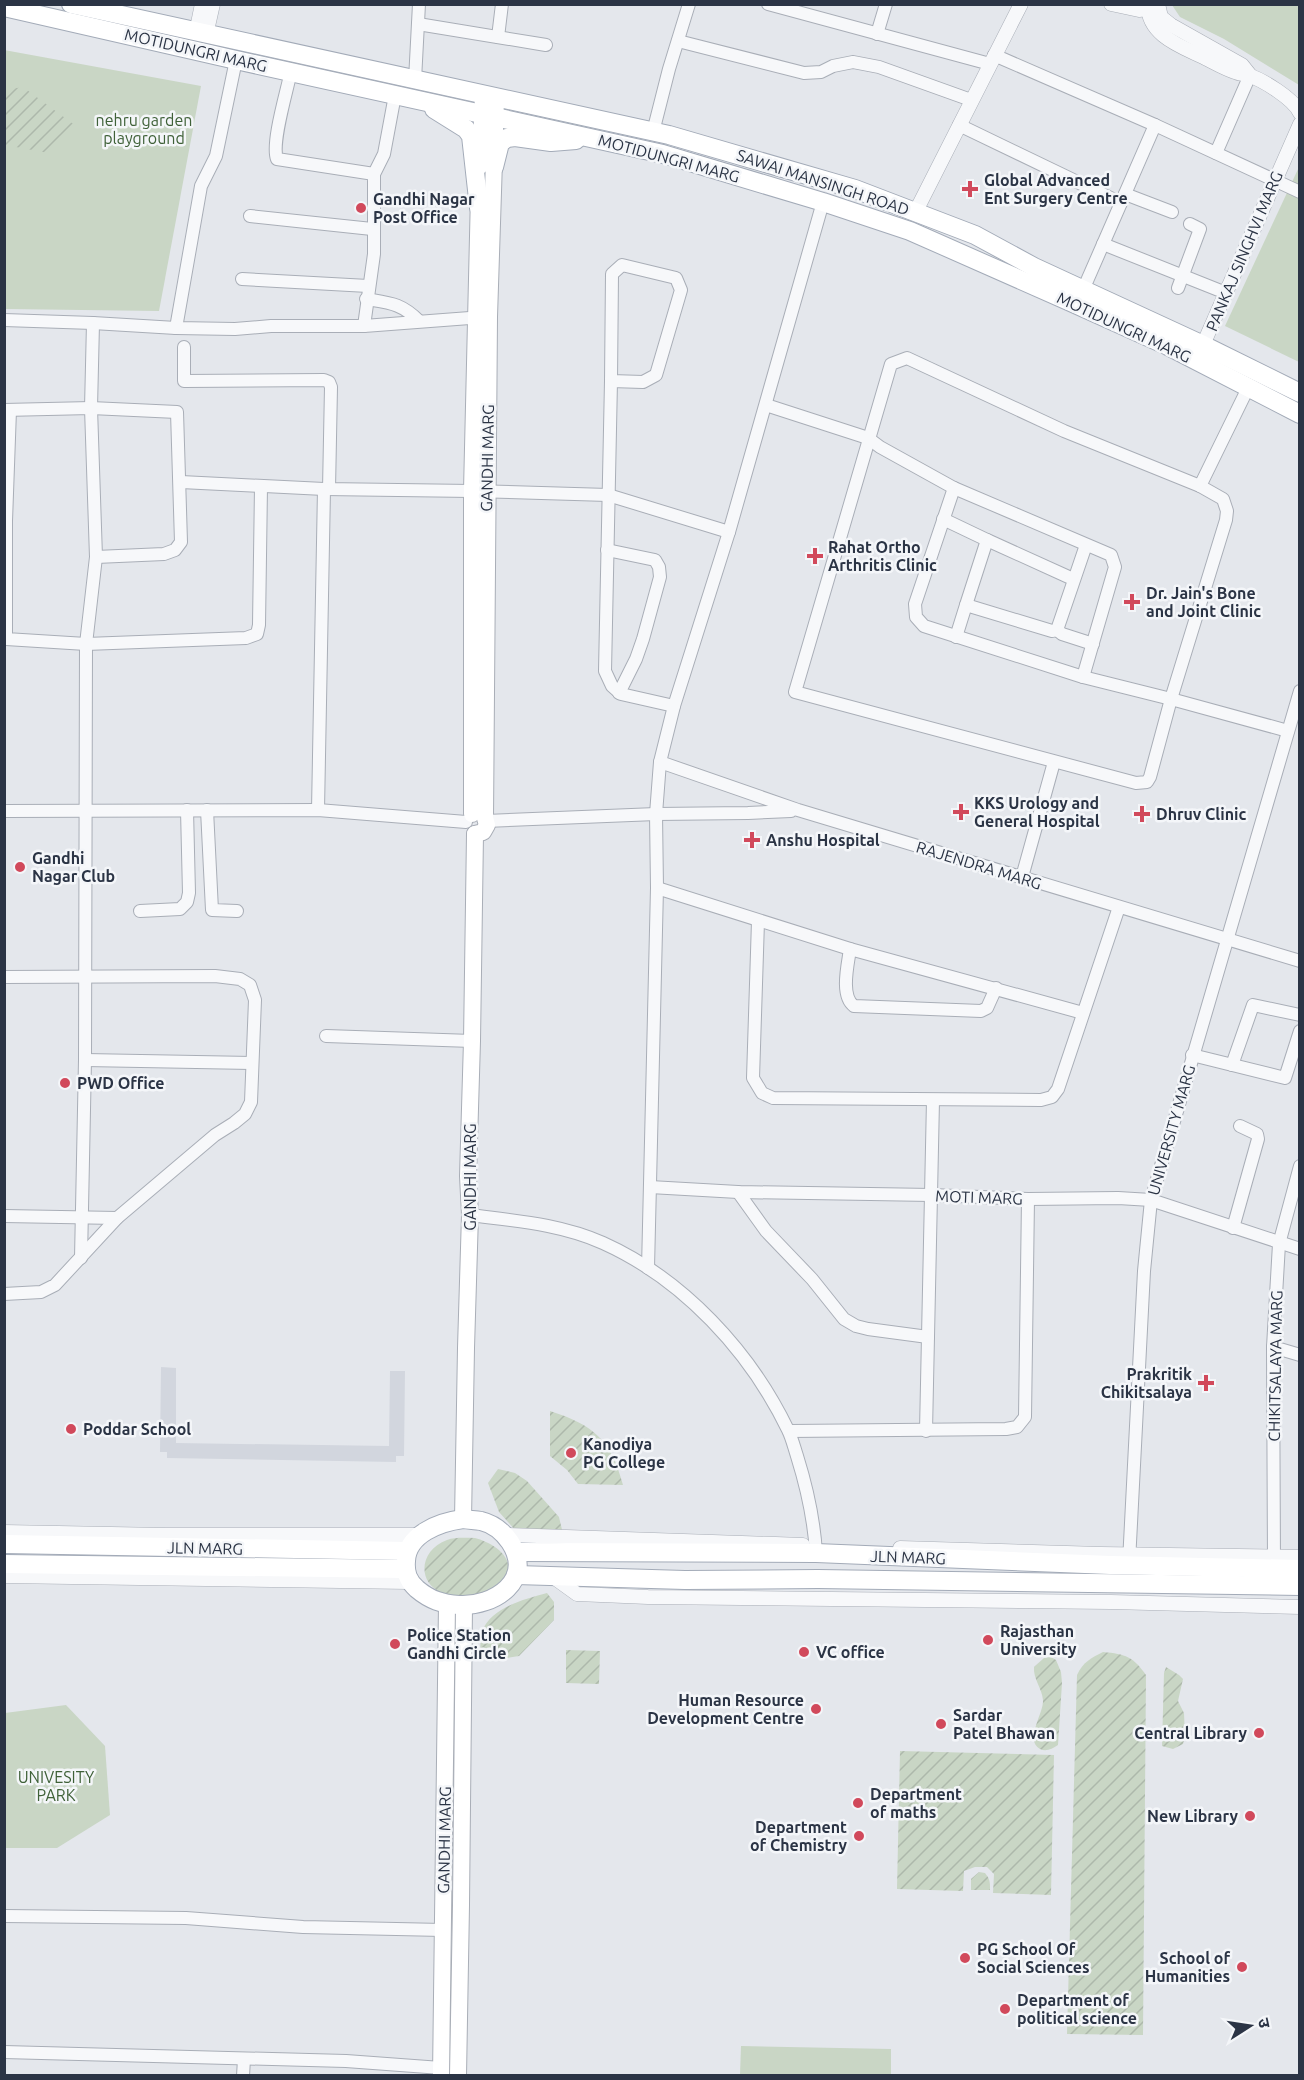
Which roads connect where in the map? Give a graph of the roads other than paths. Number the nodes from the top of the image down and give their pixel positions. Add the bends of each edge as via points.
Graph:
1 (70, 4) edge
2 (202, 4) edge
3 (213, 4) edge
4 (419, 4) edge
5 (502, 4) edge
6 (689, 4) edge
7 (768, 4) edge
8 (886, 4) edge
9 (1111, 4) edge
10 (1021, 5) edge
11 (1153, 6) edge
12 (4, 7) edge
13 (418, 24) junction
14 (201, 34) junction
15 (877, 34) junction
16 (498, 37) junction
17 (678, 41) junction
18 (546, 45) dead end
19 (236, 60) junction
20 (992, 60) junction
21 (291, 71) junction
22 (1250, 75) junction
23 (415, 80) junction
24 (396, 95) junction
25 (489, 97) junction
26 (971, 100) junction
27 (423, 101) junction
28 (1299, 113) edge
29 (489, 116) junction
30 (1299, 124) edge
31 (958, 125) junction
32 (1155, 125) junction
33 (652, 132) junction
34 (589, 136) junction
35 (1216, 153) junction
36 (494, 167) junction
37 (374, 174) junction
38 (1275, 180) junction
39 (1299, 192) edge
40 (1123, 198) junction
41 (823, 202) junction
42 (479, 208) junction
43 (916, 211) junction
44 (1172, 212) dead end
45 (250, 216) dead end
46 (1190, 224) dead end
47 (372, 229) junction
48 (1103, 244) junction
49 (1183, 276) junction
50 (242, 279) dead end
51 (1178, 288) dead end
52 (1083, 290) junction
53 (367, 293) junction
54 (1226, 293) junction
55 (483, 317) junction
56 (4, 321) edge
57 (419, 321) junction
58 (93, 323) junction
59 (364, 326) junction
60 (176, 328) junction
61 (1203, 345) junction
62 (184, 347) dead end
63 (611, 381) junction
64 (1248, 388) junction
65 (1299, 393) edge
66 (766, 405) junction
67 (91, 408) junction
68 (7, 410) edge
69 (1299, 414) edge
70 (868, 438) junction
71 (181, 482) junction
72 (1200, 486) junction
73 (261, 487) junction
74 (954, 488) junction
75 (326, 489) junction
76 (480, 491) junction
77 (608, 495) junction
78 (943, 519) junction
79 (5, 521) edge
80 (729, 532) junction
81 (987, 540) junction
82 (1086, 545) junction
83 (607, 550) junction
84 (96, 557) junction
85 (1073, 579) junction
86 (966, 605) junction
87 (1057, 630) junction
88 (956, 637) junction
89 (86, 644) junction
90 (1093, 644) junction
91 (1083, 677) junction
92 (1299, 691) edge
93 (619, 693) junction
94 (1171, 699) junction
95 (674, 706) junction
96 (1288, 731) junction
97 (660, 762) junction
98 (1054, 762) junction
99 (187, 810) junction
100 (207, 810) junction
101 (318, 810) junction
102 (798, 810) junction
103 (4, 811) edge
104 (85, 811) junction
105 (656, 814) junction
106 (477, 822) junction
107 (1022, 878) junction
108 (657, 888) junction
109 (1119, 906) junction
110 (140, 911) dead end
111 (237, 911) dead end
112 (758, 921) junction
113 (1226, 939) junction
114 (850, 949) junction
115 (1299, 961) edge
116 (85, 976) junction
117 (4, 977) edge
118 (996, 988) junction
119 (1083, 1013) junction
120 (1299, 1015) edge
121 (1299, 1031) edge
122 (326, 1036) dead end
123 (472, 1041) junction
124 (1192, 1056) junction
125 (85, 1060) junction
126 (252, 1064) junction
127 (1232, 1065) junction
128 (933, 1100) junction
129 (1240, 1126) dead end
130 (1299, 1166) edge
131 (650, 1187) junction
132 (738, 1192) junction
133 (932, 1195) junction
134 (1028, 1199) junction
135 (1150, 1200) junction
136 (470, 1215) junction
137 (4, 1216) edge
138 (81, 1217) junction
139 (117, 1218) junction
140 (1233, 1228) junction
141 (1279, 1244) junction
142 (1299, 1249) edge
143 (81, 1258) junction
144 (648, 1268) junction
145 (4, 1294) edge
146 (928, 1337) junction
147 (1273, 1347) junction
148 (1299, 1355) edge
149 (789, 1431) junction
150 (927, 1431) junction
151 (463, 1520) junction
152 (4, 1532) edge
153 (421, 1535) junction
154 (505, 1535) junction
155 (4, 1544) edge
156 (816, 1549) junction
157 (406, 1551) junction
158 (517, 1552) junction
159 (1299, 1557) edge
160 (1129, 1560) junction
161 (1274, 1562) junction
162 (4, 1564) edge
163 (1299, 1569) edge
164 (516, 1575) junction
165 (4, 1576) edge
166 (407, 1576) junction
167 (552, 1576) junction
168 (1129, 1584) junction
169 (1299, 1586) edge
170 (455, 1605) junction
171 (1299, 1607) edge
172 (4, 1916) edge
173 (443, 1930) junction
174 (4, 2052) edge
175 (244, 2059) junction
176 (441, 2072) edge
177 (243, 2076) edge
178 (458, 2076) edge

1 - 14 main road, SAWAI MANSINGH ROAD
2 - 14 street
3 - 14 street
4 - 13 street
5 - 16 street
6 - 17 street
7 - 15 street
8 - 15 street
9 - 11 street via 1139,10
10 - 20 street
11 - 22 street via 1171,25 1242,65
12 - 19 main road, MOTIDUNGRI MARG
13 - 16 street
13 - 23 street
14 - 23 main road, SAWAI MANSINGH ROAD
15 - 20 street
16 - 18 street
17 - 26 street via 804,73 853,62
17 - 33 street
19 - 21 main road, MOTIDUNGRI MARG
19 - 60 street via 216,156 201,186
20 - 26 street
20 - 32 street
21 - 24 main road, MOTIDUNGRI MARG
21 - 37 street via 276,139 277,159
22 - 28 street via 1287,98
22 - 35 street
23 - 25 main road, SAWAI MANSINGH ROAD
24 - 27 main road, MOTIDUNGRI MARG
24 - 37 street via 384,154
25 - 29 main road
25 - 33 main road, SAWAI MANSINGH ROAD
26 - 31 street
27 - 29 main road, MOTIDUNGRI MARG
27 - 42 main road via 471,136
29 - 34 main road, MOTIDUNGRI MARG
29 - 36 main road
29 - 42 main road
30 - 38 street, PANKAJ SINGHVI MARG
31 - 40 street
31 - 43 street
32 - 35 street
32 - 40 street
33 - 43 main road, SAWAI MANSINGH ROAD via 805,174
34 - 36 main road via 551,142 505,138
34 - 41 main road, MOTIDUNGRI MARG
35 - 38 street
36 - 55 main road
37 - 47 street
38 - 39 street
38 - 54 street, PANKAJ SINGHVI MARG
40 - 44 street
40 - 48 street
41 - 64 main road, MOTIDUNGRI MARG via 921,235 1168,346
41 - 66 street
42 - 55 main road
43 - 52 main road, SAWAI MANSINGH ROAD via 975,235
45 - 47 street
46 - 49 street via 1200,229
47 - 53 street via 374,254
48 - 49 street
48 - 52 street
49 - 51 street
49 - 54 street
50 - 53 street
52 - 61 main road, SAWAI MANSINGH ROAD
53 - 57 street via 397,304
53 - 59 street
54 - 61 street, PANKAJ SINGHVI MARG
55 - 57 street
55 - 76 main road, GANDHI MARG
56 - 58 street
57 - 59 street
58 - 60 street
58 - 67 street
59 - 60 street
61 - 65 main road, SAWAI MANSINGH ROAD
62 - 75 street via 183,381 330,382
63 - 63 street via 643,382 656,375 681,290 676,278 622,265 612,274
63 - 77 street
64 - 69 main road, MOTIDUNGRI MARG
64 - 72 street
66 - 70 street
66 - 80 street
67 - 68 street
67 - 71 street via 177,412
67 - 84 street
68 - 79 street
70 - 72 street via 891,364 907,358 1064,430
70 - 74 street
70 - 98 street via 795,692
71 - 73 street
71 - 84 street via 181,542 174,550 164,554
72 - 94 street via 1223,498 1226,520
73 - 75 street
73 - 89 street via 256,634 246,638
74 - 78 street
74 - 82 street
75 - 76 street
75 - 101 street
76 - 77 street
76 - 106 main road, GANDHI MARG
77 - 80 street
77 - 83 street
78 - 81 street
78 - 88 street via 915,604 916,616 924,626
79 - 89 street via 6,639
80 - 95 street
81 - 85 street
81 - 86 street
82 - 85 street
82 - 90 street via 1111,555 1115,567
83 - 93 street via 604,671
83 - 93 street via 655,561 660,577 636,659
84 - 89 street
85 - 87 street
86 - 87 street
86 - 88 street
87 - 90 street
88 - 91 street
89 - 104 street
90 - 91 street
91 - 94 street
92 - 96 street, UNIVERSITY MARG
93 - 95 street
94 - 96 street
94 - 98 street via 1147,782 1136,783
95 - 97 street
96 - 113 street, UNIVERSITY MARG
97 - 102 street, RAJENDRA MARG
97 - 105 street
98 - 107 street
99 - 100 street
99 - 104 street
99 - 110 street via 187,902 180,909
100 - 101 street
100 - 111 street via 212,910
101 - 106 street
102 - 105 street
102 - 107 street, RAJENDRA MARG
103 - 104 street
104 - 116 street
105 - 106 street
105 - 108 street
106 - 123 main road, GANDHI MARG
107 - 109 street, RAJENDRA MARG
108 - 112 street
108 - 131 street
109 - 113 street, RAJENDRA MARG
109 - 119 street
112 - 114 street
112 - 128 street via 753,1078 762,1093 773,1098
113 - 115 street, RAJENDRA MARG
113 - 124 street, UNIVERSITY MARG
114 - 118 street
114 - 118 street via 845,994 854,1006 981,1011 987,1008
116 - 117 street
116 - 125 street
116 - 126 street via 240,979 250,985 255,999
118 - 119 street
119 - 128 street via 1052,1097
120 - 127 street via 1253,1005
121 - 127 street via 1285,1078
122 - 123 street
123 - 136 main road, GANDHI MARG
124 - 127 street
124 - 135 street, UNIVERSITY MARG
125 - 126 street
125 - 138 street
126 - 139 street via 251,1102 245,1114
128 - 133 street
129 - 140 street via 1257,1134 1258,1139
130 - 141 street, CHIKITSALAYA MARG
131 - 132 street, MOTI MARG
131 - 144 street
132 - 133 street, MOTI MARG
132 - 146 street via 766,1231 844,1319 868,1329
133 - 134 street, MOTI MARG
133 - 146 street
134 - 135 street, MOTI MARG
134 - 150 street via 1025,1417 1017,1427 1006,1429
135 - 140 street, MOTI MARG
135 - 160 street, UNIVERSITY MARG
136 - 144 street via 551,1225 603,1243
136 - 151 main road, GANDHI MARG
137 - 138 street
138 - 139 street
138 - 143 street
139 - 143 street
140 - 141 street, MOTI MARG
141 - 142 street, MOTI MARG
141 - 147 street, CHIKITSALAYA MARG
143 - 145 street via 55,1285 41,1292
144 - 149 street via 685,1295 727,1338
146 - 150 street
147 - 148 street
147 - 161 street, CHIKITSALAYA MARG
149 - 150 street
149 - 156 street via 805,1483
151 - 153 main road via 446,1521
151 - 154 main road via 482,1521
152 - 153 street
153 - 157 main road
154 - 156 street
154 - 158 main road
155 - 157 main road, JLN MARG
156 - 158 main road, JLN MARG
156 - 160 main road, JLN MARG
157 - 166 main road
158 - 164 main road
159 - 161 street
160 - 161 main road, JLN MARG
160 - 168 street, UNIVERSITY MARG
161 - 163 main road, JLN MARG
162 - 166 main road, JLN MARG
164 - 167 main road, JLN MARG
164 - 170 main road via 491,1601
165 - 166 street
166 - 170 main road via 426,1596
167 - 168 main road, JLN MARG
167 - 171 street via 577,1594 636,1597
168 - 169 main road, JLN MARG
170 - 173 main road, GANDHI MARG
170 - 178 main road, GANDHI MARG
172 - 173 street via 186,1918 303,1927
173 - 176 main road, GANDHI MARG
174 - 175 street
175 - 176 street via 346,2061
175 - 177 street

